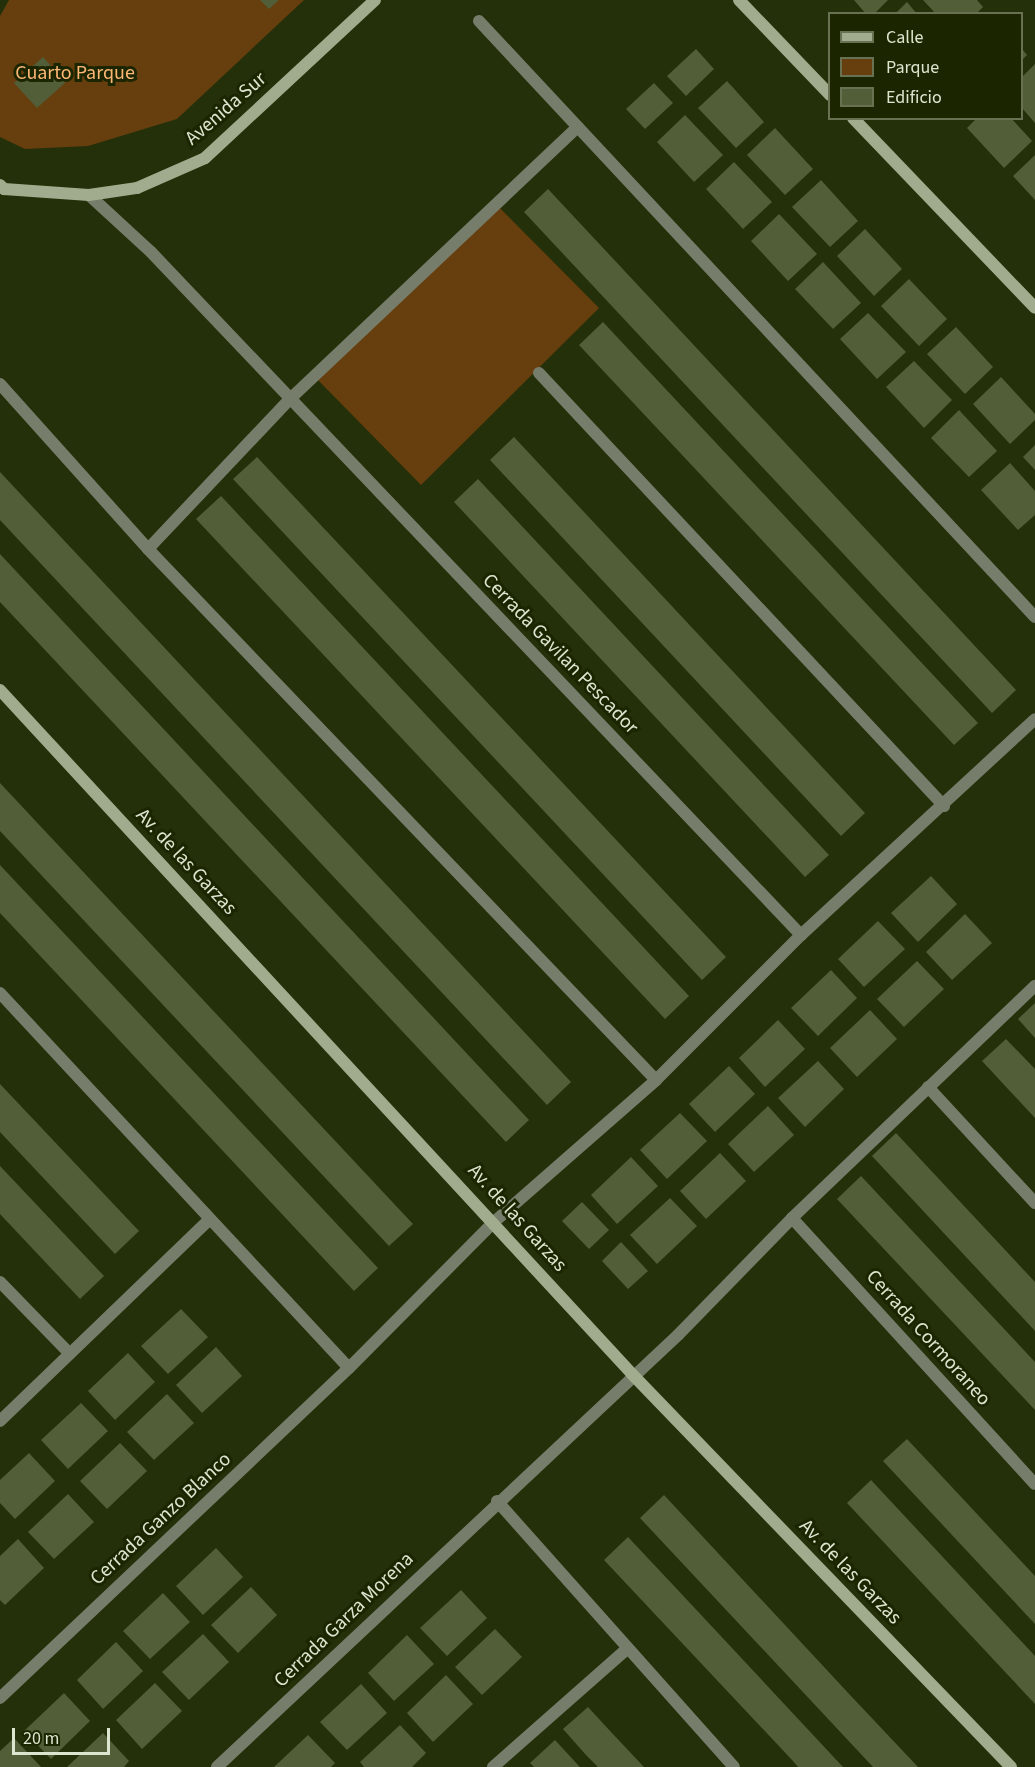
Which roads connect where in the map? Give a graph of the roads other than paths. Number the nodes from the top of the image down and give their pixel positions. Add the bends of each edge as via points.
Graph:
1 (375, 0) edge
2 (738, 0) edge
3 (479, 21) dead end
4 (828, 92) edge
5 (855, 120) edge
6 (578, 127) junction
7 (1, 189) edge
8 (89, 195) junction
9 (1035, 308) edge
10 (539, 373) dead end
11 (0, 384) edge
12 (290, 399) junction
13 (147, 549) junction
14 (1035, 617) edge
15 (0, 690) edge
16 (1035, 719) edge
17 (944, 806) junction
18 (801, 935) junction
19 (1035, 986) edge
20 (0, 993) edge
21 (656, 1080) junction
22 (928, 1087) junction
23 (1035, 1203) edge
24 (792, 1218) junction
25 (209, 1220) junction
26 (494, 1222) junction
27 (0, 1282) edge
28 (70, 1354) junction
29 (349, 1368) junction
30 (632, 1374) junction
31 (0, 1421) edge
32 (1035, 1484) edge
33 (497, 1501) junction
34 (627, 1649) junction
35 (0, 1698) edge
36 (218, 1767) edge
37 (493, 1767) edge
38 (734, 1767) edge
39 (1011, 1767) edge

1 - 8 main road, Avenida Sur via 205,158 137,188
2 - 4 main road
3 - 6 street
5 - 9 main road
6 - 12 street
6 - 14 street
7 - 8 main road, Avenida Sur
8 - 12 street, Cerrada Gavilan Pescador via 150,252
10 - 17 street
11 - 13 street
12 - 13 street
12 - 18 street, Cerrada Gavilan Pescador
13 - 21 street
15 - 26 main road, Av. de las Garzas
16 - 17 street
17 - 18 street
18 - 21 street
19 - 22 street
20 - 25 street
21 - 26 street, Cerrada Ganzo Blanco
22 - 23 street
22 - 24 street
24 - 30 street via 678,1335
24 - 32 street, Cerrada Cormoraneo
25 - 28 street
25 - 29 street
26 - 29 street, Cerrada Ganzo Blanco
26 - 30 main road, Av. de las Garzas
27 - 28 street
28 - 31 street
29 - 35 street, Cerrada Ganzo Blanco
30 - 33 street, Cerrada Garza Morena
30 - 39 main road, Av. de las Garzas
33 - 34 street
33 - 36 street, Cerrada Garza Morena
34 - 37 street
34 - 38 street

